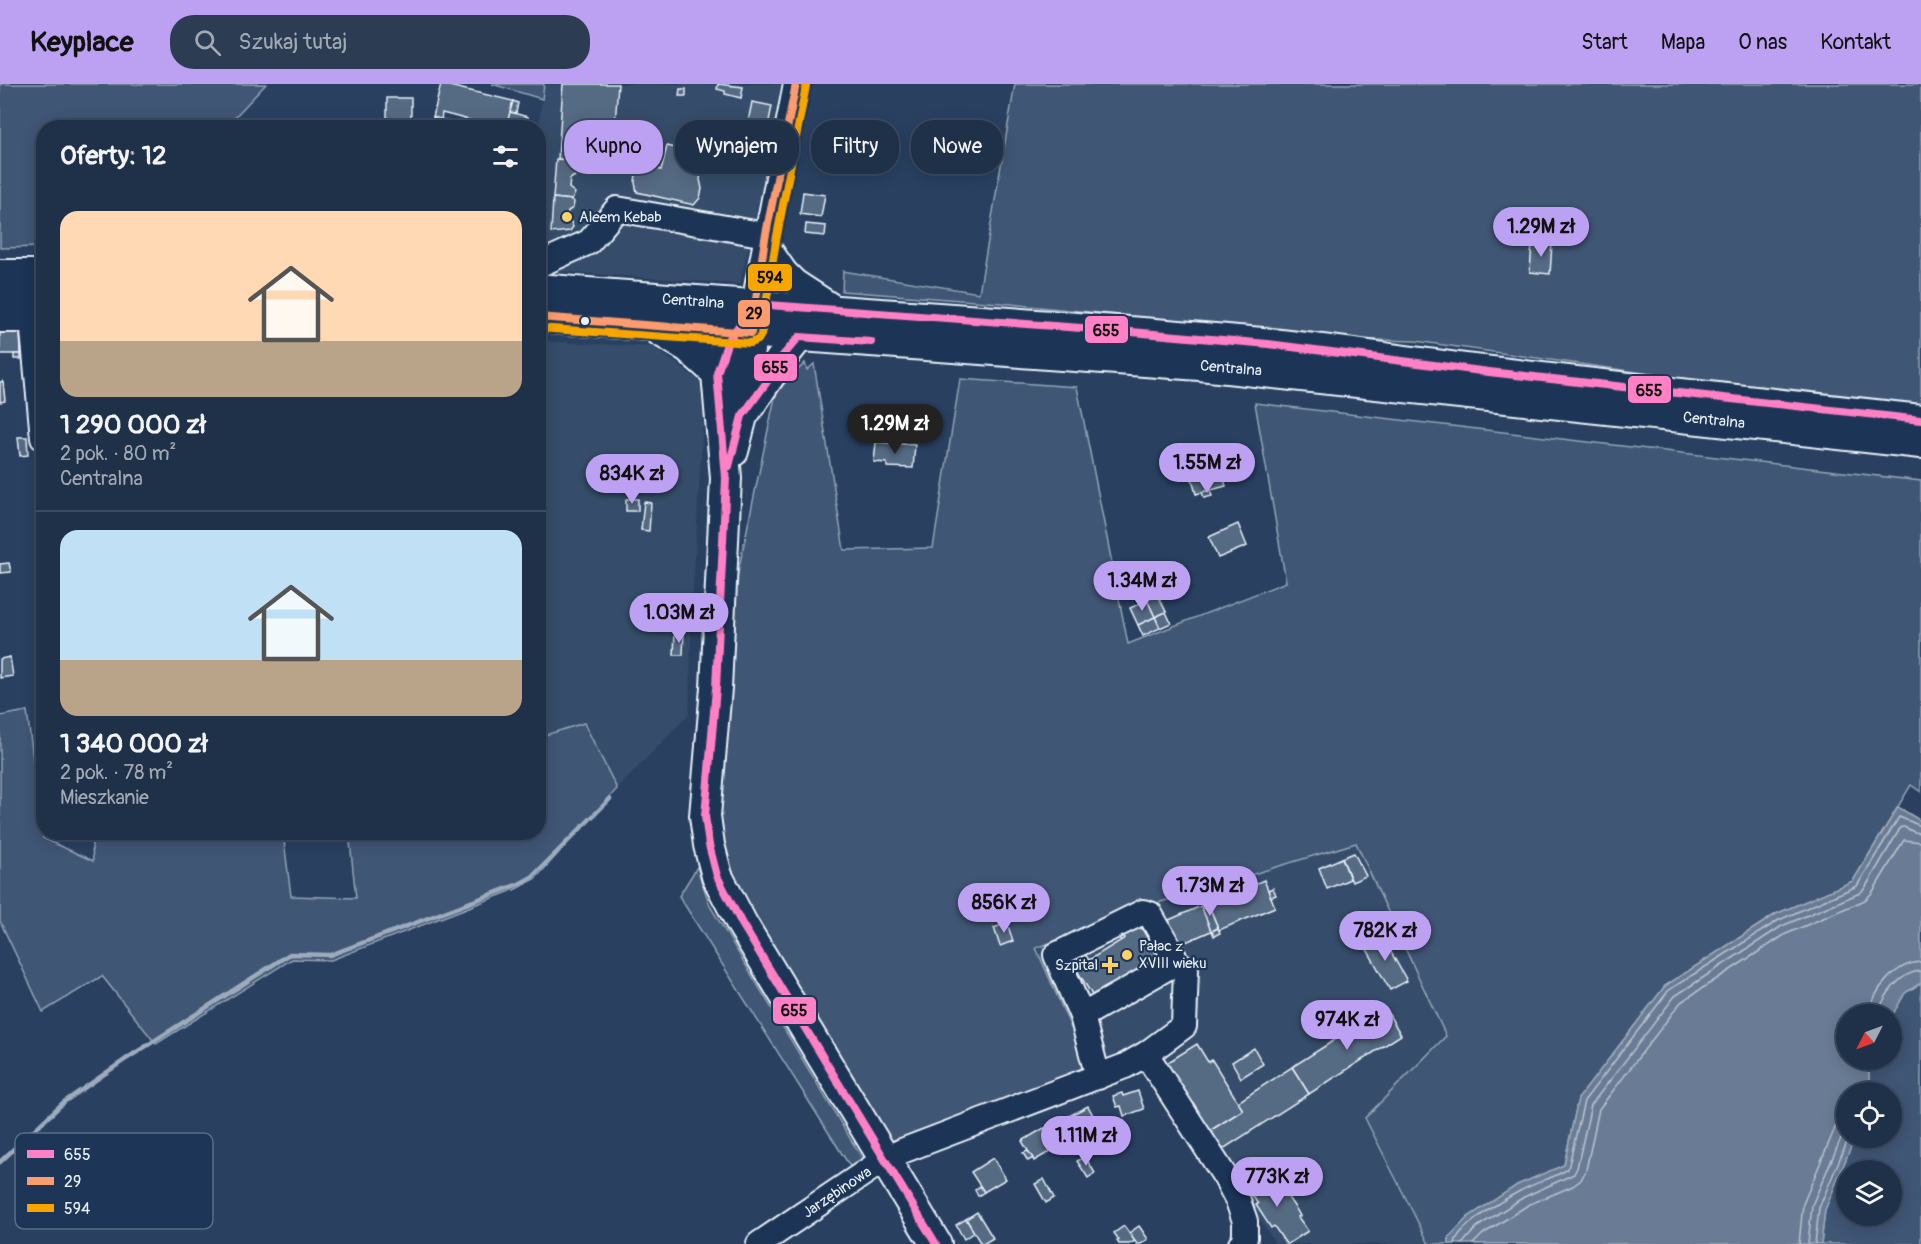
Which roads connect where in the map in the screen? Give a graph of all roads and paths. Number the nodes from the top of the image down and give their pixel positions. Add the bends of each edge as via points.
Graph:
1 (796, 84) edge
2 (766, 239) junction
3 (546, 261) edge
4 (0, 275) edge
5 (36, 275) edge
6 (546, 290) edge
7 (0, 299) edge
8 (838, 310) junction
9 (36, 312) edge
10 (36, 314) edge
11 (546, 318) edge
12 (0, 320) edge
13 (746, 323) junction
14 (654, 327) junction
15 (799, 337) junction
16 (717, 373) junction
17 (742, 416) junction
18 (1921, 420) edge
19 (1921, 443) edge
20 (726, 478) junction
21 (1177, 962) junction
22 (1082, 1016) junction
23 (1146, 1054) junction
24 (1098, 1077) junction
25 (885, 1159) junction
26 (759, 1244) edge
27 (936, 1244) edge
28 (1241, 1244) edge

1 - 2 street
2 - 3 street via 617,209 590,242
2 - 8 street via 795,282
2 - 13 street
4 - 5 main road
6 - 13 main road, Centralna via 709,303
7 - 9 main road
8 - 13 main road, Centralna
8 - 18 main road, Centralna via 1268,344
10 - 12 street
11 - 14 main road, Centralna
13 - 14 main road, Centralna
13 - 15 main road, Centralna
13 - 16 main road via 723,354
13 - 17 main road
14 - 16 main road via 688,347
15 - 17 main road
15 - 19 main road, Centralna via 1224,368
16 - 20 main road
17 - 20 main road
20 - 25 main road via 716,688 705,816 709,845 717,876 742,924
21 - 22 street
21 - 22 street via 1150,914 1143,912 1056,955
21 - 23 street, Jarzębinowa via 1186,969 1184,1026
22 - 24 street
23 - 24 street, Jarzębinowa
23 - 28 street via 1226,1178 1245,1221
24 - 25 street, Jarzębinowa
25 - 26 street, Jarzębinowa
25 - 27 main road

